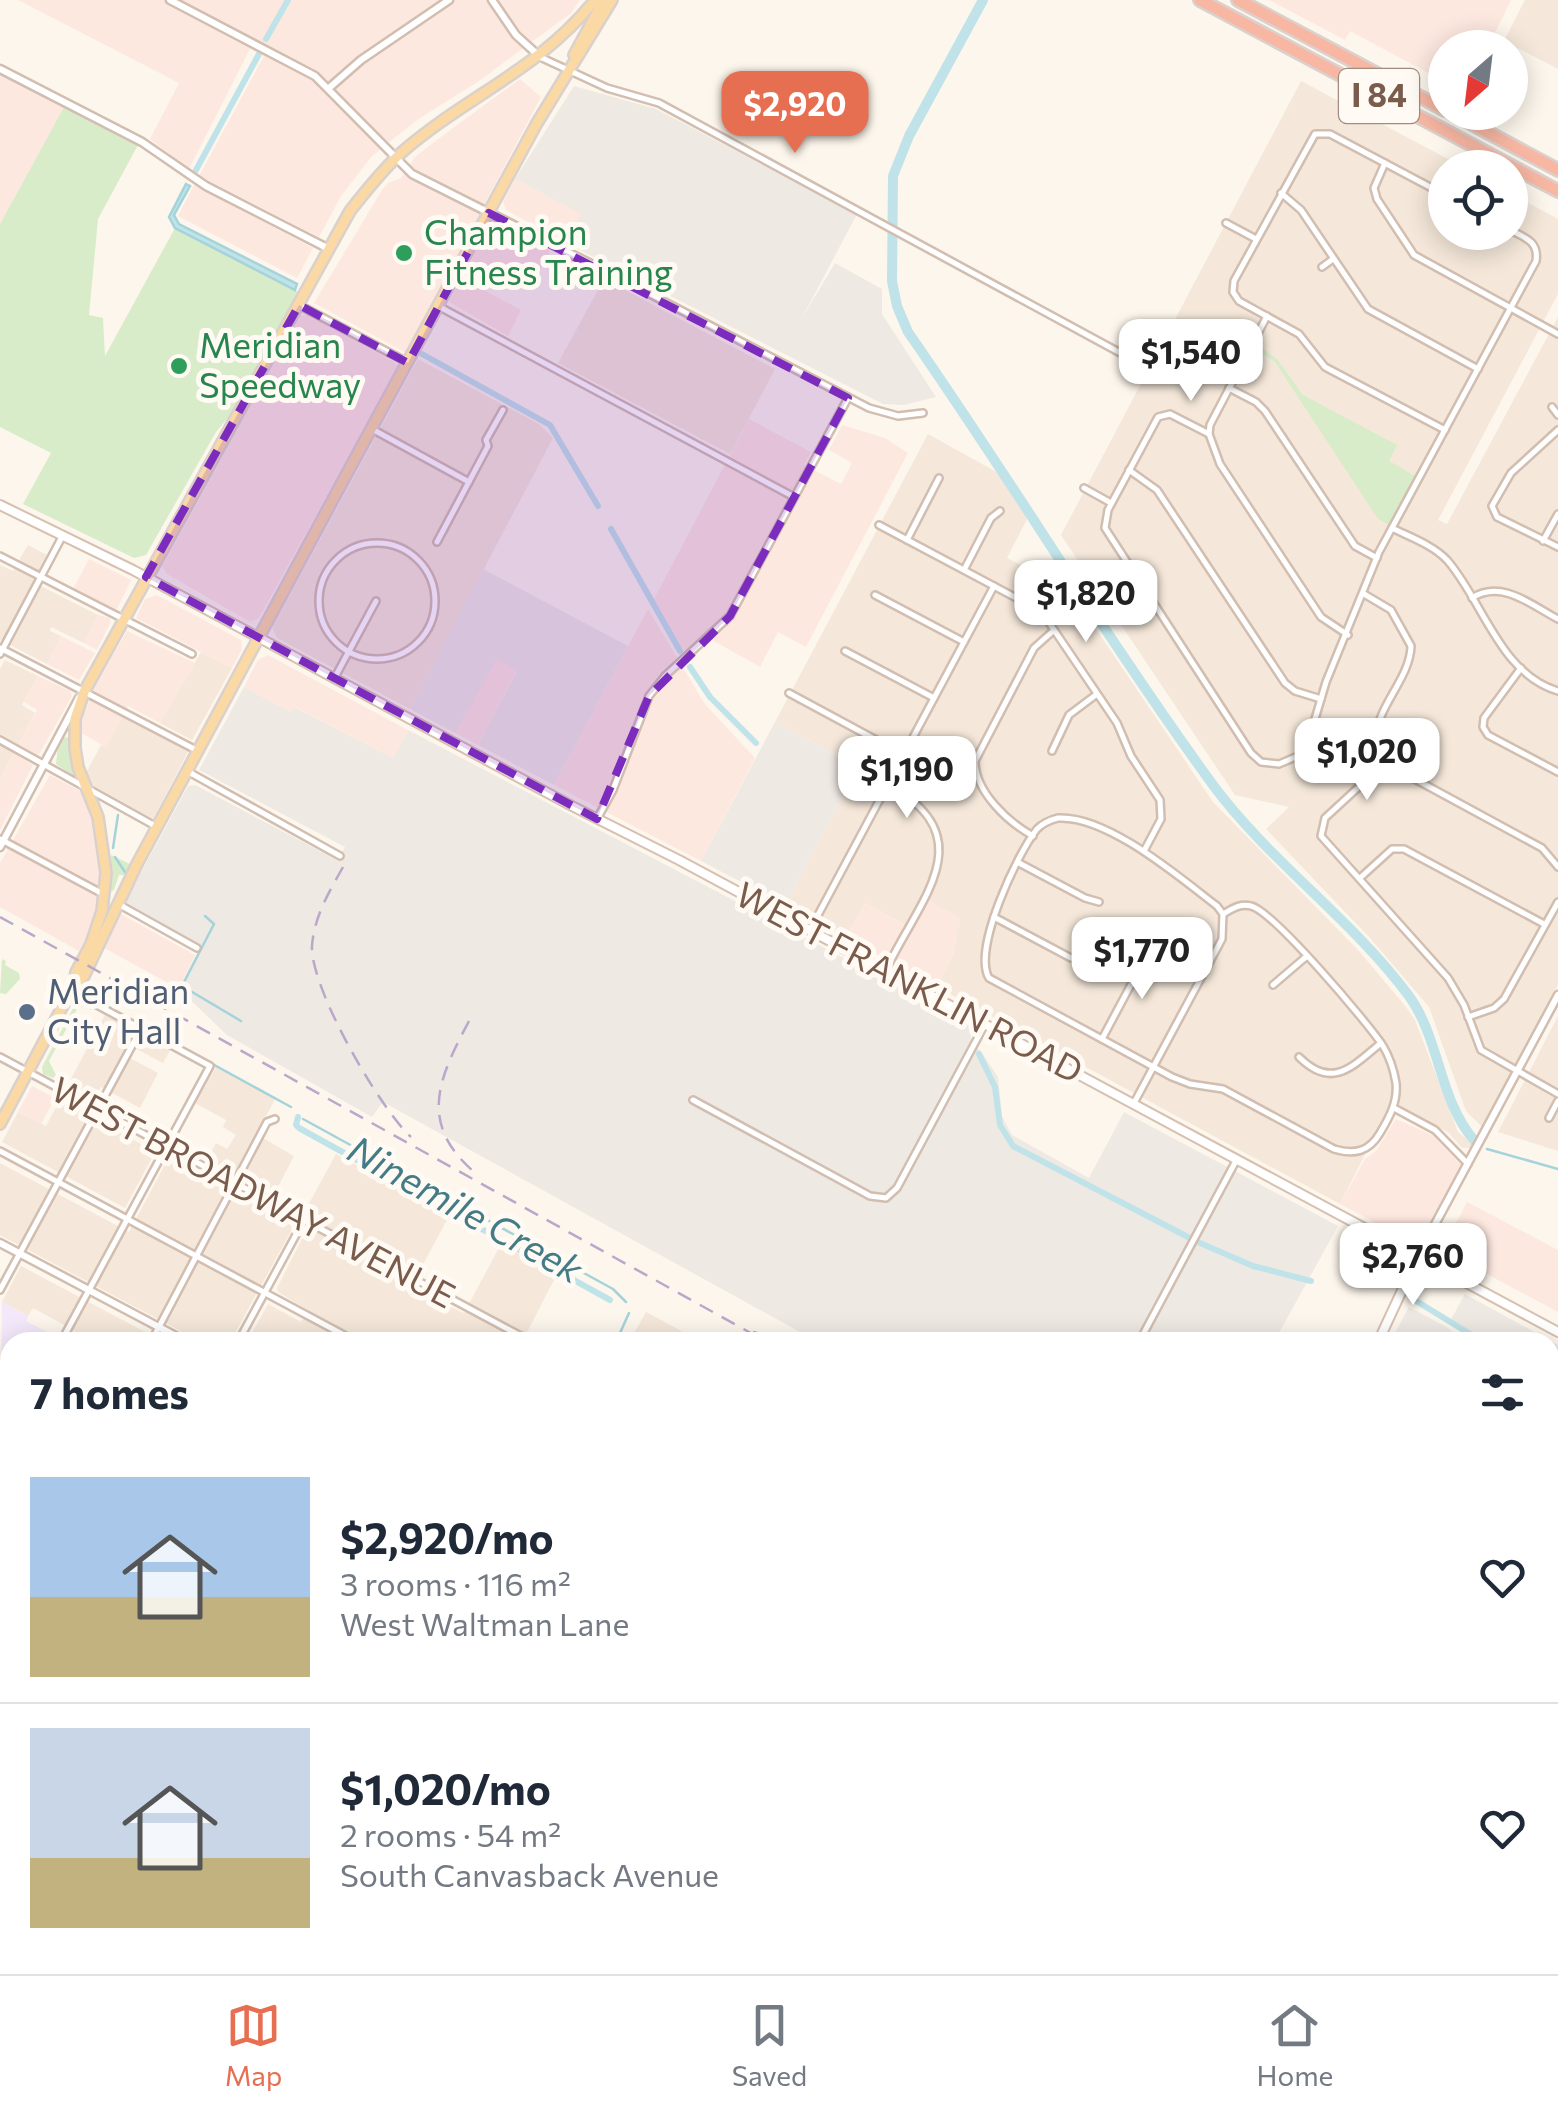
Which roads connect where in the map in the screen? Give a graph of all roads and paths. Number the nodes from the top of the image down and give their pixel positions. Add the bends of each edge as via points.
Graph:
1 (170, 0) edge
2 (449, 0) edge
3 (492, 0) edge
4 (595, 0) edge
5 (608, 0) edge
6 (1200, 0) edge
7 (1238, 0) edge
8 (540, 57) junction
9 (0, 69) edge
10 (568, 72) junction
11 (329, 88) junction
12 (1428, 101) edge
13 (1483, 130) edge
14 (394, 160) junction
15 (1385, 163) junction
16 (1558, 170) edge
17 (1428, 186) edge
18 (1558, 191) edge
19 (1281, 193) junction
20 (489, 213) junction
21 (1226, 222) dead end
22 (1256, 239) junction
23 (1528, 240) edge
24 (329, 249) junction
25 (1334, 259) junction
26 (1322, 267) dead end
27 (613, 275) joint
28 (299, 304) junction
29 (438, 306) junction
30 (1511, 308) junction
31 (1267, 316) junction
32 (1558, 334) edge
33 (408, 363) junction
34 (1150, 368) dead end
35 (1478, 369) junction
36 (1229, 388) junction
37 (848, 398) junction
38 (1552, 406) dead end
39 (503, 410) dead end
40 (923, 414) dead end
41 (1558, 414) edge
42 (372, 429) junction
43 (1445, 430) junction
44 (1558, 430) edge
45 (1210, 434) junction
46 (1129, 470) junction
47 (940, 478) dead end
48 (469, 482) junction
49 (1084, 488) dead end
50 (794, 497) junction
51 (1111, 503) junction
52 (0, 505) edge
53 (1000, 511) dead end
54 (1558, 514) edge
55 (879, 524) dead end
56 (1392, 528) junction
57 (63, 535) junction
58 (907, 540) junction
59 (1543, 541) junction
60 (436, 542) dead end
61 (1558, 548) edge
62 (0, 556) edge
63 (1377, 558) junction
64 (964, 570) junction
65 (41, 577) junction
66 (146, 578) junction
67 (994, 586) junction
68 (1364, 594) junction
69 (875, 595) dead end
70 (1472, 598) junction
71 (376, 601) dead end
72 (123, 619) junction
73 (1558, 619) edge
74 (1054, 630) junction
75 (1348, 636) junction
76 (258, 638) junction
77 (964, 642) junction
78 (1, 651) edge
79 (846, 651) dead end
80 (348, 652) junction
81 (192, 654) dead end
82 (1521, 668) junction
83 (334, 680) junction
84 (1558, 691) edge
85 (84, 692) junction
86 (788, 693) dead end
87 (1098, 694) junction
88 (934, 698) junction
89 (1321, 699) junction
90 (0, 740) edge
91 (198, 750) junction
92 (1052, 751) dead end
93 (904, 754) junction
94 (1387, 760) junction
95 (42, 763) junction
96 (186, 771) junction
97 (1558, 772) edge
98 (888, 785) junction
99 (86, 788) junction
100 (597, 819) junction
101 (157, 826) junction
102 (1033, 836) junction
103 (1, 842) edge
104 (1144, 851) junction
105 (340, 856) dead end
106 (1018, 863) junction
107 (1558, 868) edge
108 (1360, 878) junction
109 (104, 895) junction
110 (1099, 902) dead end
111 (1558, 902) edge
112 (117, 904) junction
113 (1222, 914) junction
114 (994, 918) junction
115 (1544, 924) junction
116 (810, 930) junction
117 (197, 948) dead end
118 (1151, 948) dead end
119 (1306, 956) junction
120 (1071, 958) dead end
121 (886, 970) junction
122 (1273, 985) dead end
123 (72, 988) junction
124 (1558, 995) edge
125 (1468, 1017) junction
126 (985, 1024) junction
127 (141, 1028) junction
128 (1102, 1040) junction
129 (1381, 1043) junction
130 (0, 1057) edge
131 (1299, 1057) dead end
132 (1153, 1067) junction
133 (28, 1072) junction
134 (1517, 1072) junction
135 (1558, 1098) edge
136 (693, 1100) dead end
137 (1134, 1103) junction
138 (1394, 1108) junction
139 (97, 1109) junction
140 (1549, 1118) dead end
141 (275, 1119) dead end
142 (0, 1124) edge
143 (166, 1146) junction
144 (0, 1151) edge
145 (1237, 1159) junction
146 (1468, 1164) junction
147 (58, 1181) junction
148 (235, 1183) junction
149 (126, 1219) junction
150 (304, 1220) junction
151 (0, 1243) edge
152 (19, 1253) junction
153 (195, 1256) junction
154 (1418, 1256) junction
155 (0, 1290) edge
156 (88, 1290) junction
157 (264, 1293) junction
158 (158, 1328) junction
159 (66, 1332) edge
160 (156, 1332) edge
161 (166, 1332) edge
162 (243, 1332) edge
163 (338, 1332) edge
164 (513, 1332) edge
165 (1144, 1332) edge
166 (1383, 1332) edge
167 (1558, 1332) edge

1 - 11 street via 304,68
2 - 11 street
3 - 8 street
4 - 8 main road
5 - 10 main road
6 - 18 highway, I 84
7 - 12 highway, I 84
8 - 10 street
8 - 14 main road
9 - 24 street
10 - 20 main road
10 - 34 street via 659,103
11 - 14 street
13 - 16 highway, I 84
14 - 20 street
14 - 24 main road via 350,211
15 - 17 street
15 - 19 street via 1322,132 1310,138
15 - 30 street via 1374,188 1377,200 1414,254
19 - 22 street
19 - 25 street
20 - 27 street
20 - 29 main road
21 - 22 street
22 - 31 street via 1233,292
23 - 30 street via 1538,250 1536,261
24 - 28 main road
25 - 26 street
25 - 35 street via 1375,315
27 - 37 street
28 - 33 street
28 - 66 main road
29 - 33 main road
29 - 50 street
30 - 32 street
30 - 35 street
31 - 36 street
31 - 43 street via 1300,334 1326,367
33 - 42 main road
35 - 43 street
36 - 45 street
36 - 63 street via 1261,406 1355,546
37 - 40 street via 887,414
37 - 50 street
38 - 41 street
39 - 48 street
42 - 48 street
42 - 76 main road
43 - 56 street
44 - 59 street via 1511,473 1492,510
45 - 46 street via 1164,414
45 - 75 street via 1220,464 1321,616
46 - 51 street
46 - 89 street via 1157,490 1285,683
47 - 58 street
48 - 60 street
49 - 51 street
50 - 100 street via 730,616 649,696
51 - 89 street via 1105,522 1110,540 1251,753 1279,764 1303,752
52 - 57 main road, WEST FRANKLIN ROAD
53 - 64 street
54 - 59 street
55 - 58 street
56 - 63 street
56 - 70 street via 1444,557
57 - 65 street
57 - 66 main road, WEST FRANKLIN ROAD
58 - 64 street
59 - 61 street
62 - 65 street
63 - 68 street
64 - 67 street
65 - 72 street
65 - 78 street
66 - 72 main road
66 - 76 main road, WEST FRANKLIN ROAD
67 - 74 street via 1037,609
67 - 77 street
68 - 75 street
68 - 94 street via 1391,610 1412,646 1378,722
69 - 77 street
70 - 73 street via 1503,590
70 - 82 street
71 - 80 street
72 - 81 street
72 - 85 main road
74 - 87 street
74 - 102 street via 1034,648 976,761 978,780 998,807
75 - 89 street
76 - 83 main road, WEST FRANKLIN ROAD
76 - 91 main road
77 - 88 street
78 - 85 street
79 - 88 street
80 - 80 street via 393,656 424,634 434,610 432,584 408,553 372,543 347,551 329,568 319,592 321,617
80 - 83 street
82 - 84 street
82 - 97 street via 1482,727
83 - 100 main road, WEST FRANKLIN ROAD
85 - 91 street
85 - 95 street
85 - 99 main road via 74,748
86 - 93 street
87 - 92 street via 1068,715
87 - 104 street via 1160,800 1161,819
88 - 93 street
90 - 95 street
91 - 96 main road
93 - 98 street
94 - 107 street via 1542,848
94 - 108 street via 1320,830
95 - 99 street
95 - 103 street
96 - 101 main road
96 - 105 street
98 - 116 street
98 - 121 street via 905,794 935,830 940,863
99 - 101 street
99 - 109 main road via 104,846
100 - 116 main road, WEST FRANKLIN ROAD
101 - 112 main road
102 - 104 street via 1046,822 1070,818
102 - 106 street
103 - 109 street
104 - 113 street
106 - 110 street
106 - 114 street
108 - 115 street via 1392,849 1404,849
108 - 125 street via 1448,978
109 - 123 main road
111 - 115 street
112 - 117 street
112 - 123 main road
113 - 119 street via 1256,907
113 - 132 street via 1222,939
114 - 120 street
114 - 128 street via 984,968 994,982
115 - 125 street via 1500,1004
116 - 121 main road, WEST FRANKLIN ROAD
118 - 128 street
119 - 122 street
119 - 129 street
121 - 126 main road, WEST FRANKLIN ROAD
123 - 127 street
123 - 133 main road
124 - 134 street
125 - 134 street via 1482,1050
126 - 136 street via 886,1198 870,1196
126 - 137 main road, WEST FRANKLIN ROAD
127 - 139 street
127 - 143 street via 210,1066
128 - 132 street
129 - 131 street via 1337,1074
129 - 138 street via 1396,1084
130 - 133 street, WEST BROADWAY AVENUE
132 - 137 street
132 - 138 street via 1222,1089 1347,1152 1374,1144
133 - 139 street, WEST BROADWAY AVENUE
133 - 142 main road
134 - 135 street
134 - 146 street
135 - 140 street
137 - 145 main road, WEST FRANKLIN ROAD
138 - 146 street via 1445,1137
139 - 143 street, WEST BROADWAY AVENUE
139 - 147 street
141 - 148 street via 267,1122
143 - 148 street, WEST BROADWAY AVENUE
143 - 149 street
144 - 147 street
145 - 154 main road, WEST FRANKLIN ROAD
145 - 165 street
146 - 154 street
147 - 149 street
147 - 152 street
148 - 150 street, WEST BROADWAY AVENUE
148 - 153 street
149 - 153 street
149 - 156 street
150 - 157 street
150 - 164 street, WEST BROADWAY AVENUE
151 - 152 street
152 - 155 street
152 - 156 street
153 - 157 street
153 - 158 street
154 - 166 main road
154 - 167 main road, WEST FRANKLIN ROAD
156 - 158 street
156 - 159 street
157 - 162 street
157 - 163 street
158 - 160 street
158 - 161 street

